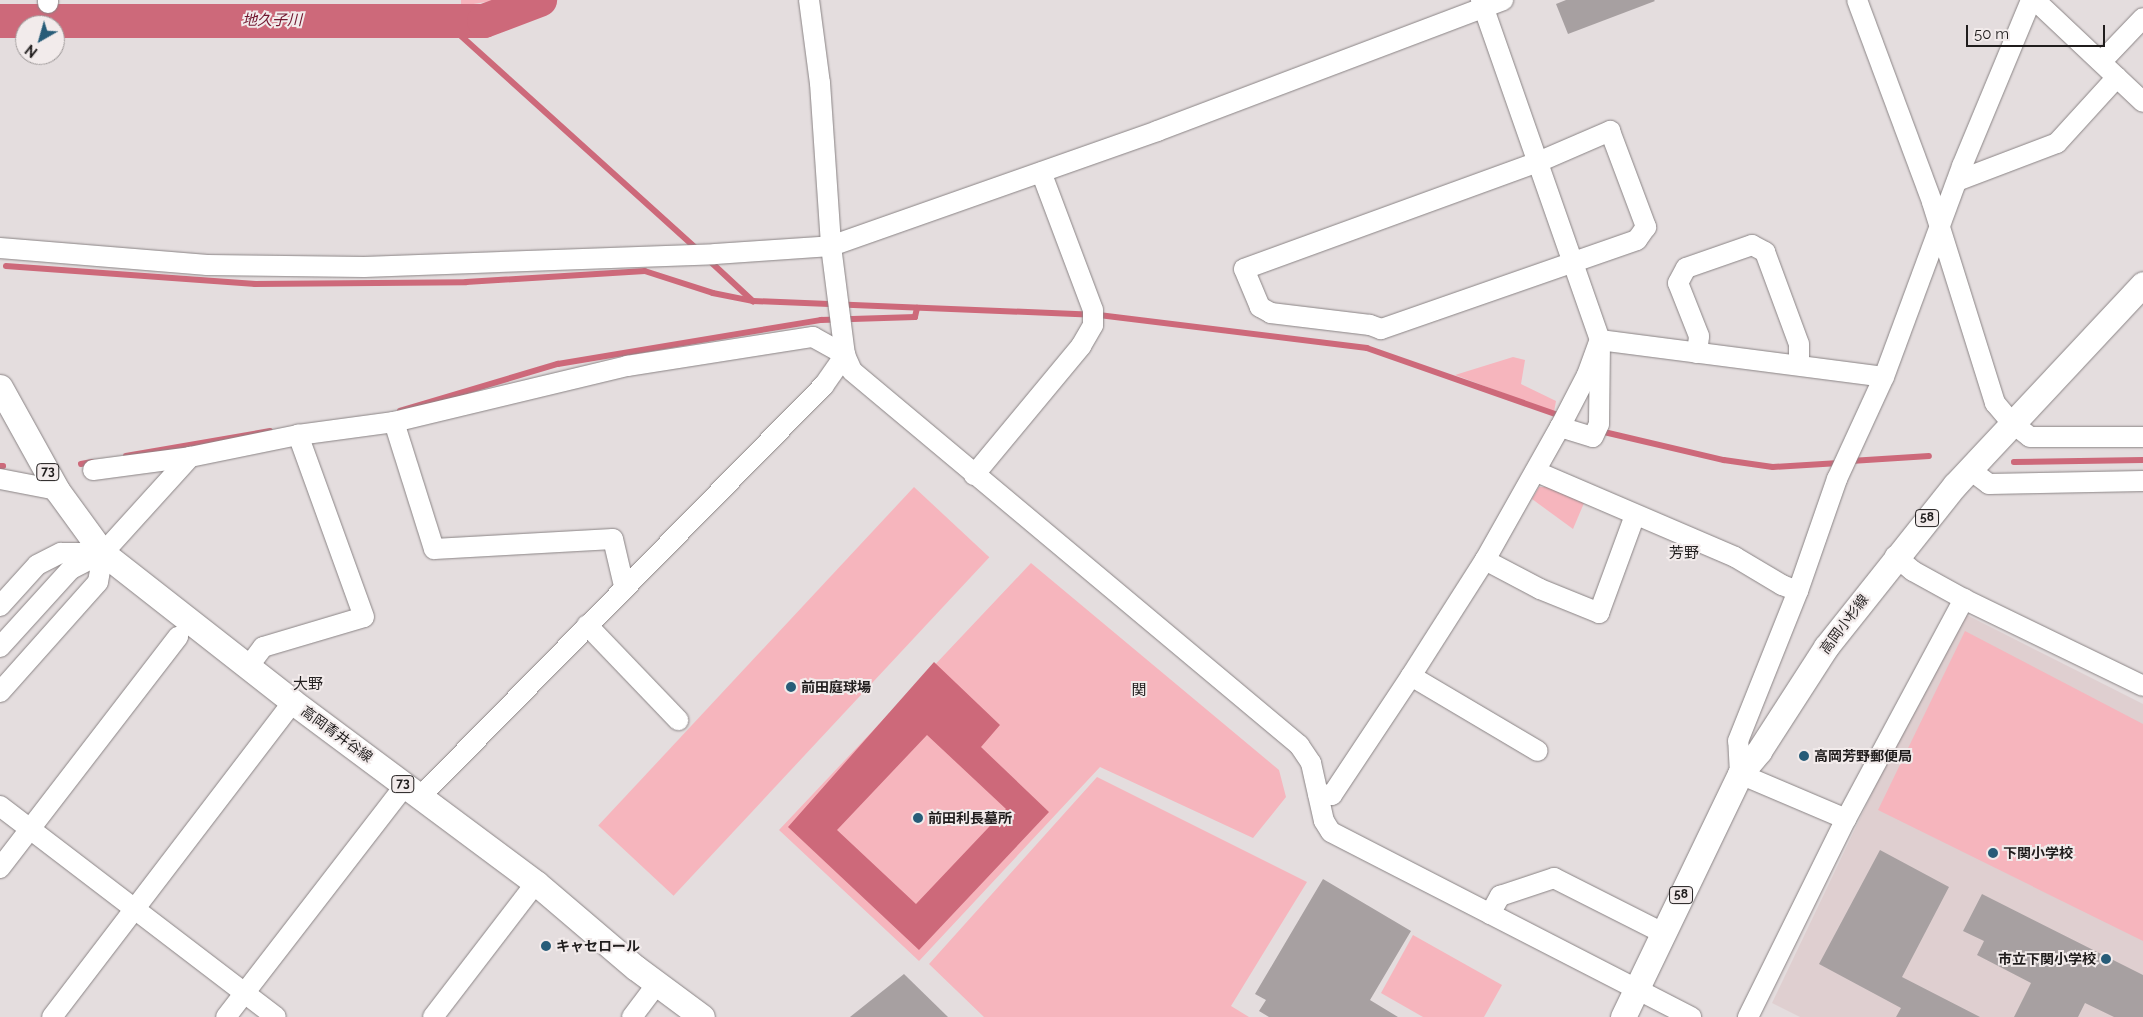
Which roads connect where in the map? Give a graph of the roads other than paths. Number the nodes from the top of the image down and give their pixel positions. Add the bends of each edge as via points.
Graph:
1 (809, 0) edge
2 (1502, 0) edge
3 (1857, 0) edge
4 (2031, 0) edge
5 (1482, 3) edge
6 (2143, 18) edge
7 (2102, 62) junction
8 (2117, 77) junction
9 (2143, 102) edge
10 (1536, 163) junction
11 (1041, 172) junction
12 (1957, 182) junction
13 (1941, 228) junction
14 (831, 246) junction
15 (0, 248) edge
16 (1573, 262) junction
17 (2143, 284) edge
18 (1600, 340) junction
19 (1697, 353) junction
20 (845, 354) junction
21 (1799, 365) junction
22 (1884, 377) junction
23 (0, 387) edge
24 (1564, 420) junction
25 (394, 422) junction
26 (2011, 422) junction
27 (298, 435) junction
28 (2143, 437) edge
29 (190, 457) junction
30 (1969, 469) junction
31 (94, 470) dead end
32 (1537, 472) junction
33 (974, 475) junction
34 (0, 479) edge
35 (2143, 481) edge
36 (58, 490) junction
37 (1635, 515) junction
38 (103, 553) junction
39 (1895, 556) junction
40 (1485, 560) junction
41 (624, 586) junction
42 (1798, 590) junction
43 (1964, 599) junction
44 (0, 606) edge
45 (587, 624) junction
46 (178, 637) dead end
47 (0, 647) edge
48 (248, 667) junction
49 (1411, 676) junction
50 (2143, 686) edge
51 (0, 692) edge
52 (293, 702) junction
53 (678, 720) dead end
54 (1538, 751) dead end
55 (1740, 774) junction
56 (414, 790) junction
57 (1318, 794) junction
58 (0, 806) edge
59 (1846, 819) junction
60 (30, 829) junction
61 (0, 868) edge
62 (536, 884) junction
63 (134, 909) junction
64 (1490, 914) junction
65 (1663, 934) junction
66 (657, 984) junction
67 (1636, 989) junction
68 (244, 993) junction
69 (52, 1017) edge
70 (226, 1017) edge
71 (276, 1017) edge
72 (433, 1017) edge
73 (632, 1017) edge
74 (702, 1017) edge
75 (1623, 1017) edge
76 (1691, 1017) edge
77 (1748, 1017) edge

1 - 14 street via 820,83
2 - 5 street
3 - 13 street
4 - 7 street
4 - 12 street
5 - 10 street
5 - 11 street
6 - 7 street
7 - 8 street
8 - 9 street
8 - 12 street via 2057,143
10 - 16 street
10 - 16 street via 1610,132 1646,227 1637,240
10 - 16 street via 1244,269 1260,307 1270,313 1370,324 1380,329
11 - 14 street
11 - 33 street via 1093,318 1082,346
12 - 13 street
13 - 22 street
13 - 26 street via 1995,403
14 - 15 street via 715,254 364,267 207,265
14 - 20 street
16 - 18 street
17 - 26 main road, 高岡小杉線 / 58
18 - 19 street
18 - 24 street
18 - 24 street via 1596,429
19 - 21 street
19 - 21 street via 1698,336 1678,283 1686,268 1752,245 1765,252 1799,344
20 - 25 street via 813,337 598,371
20 - 33 street via 852,371
20 - 41 street via 824,384
21 - 22 street
22 - 42 street via 1855,434
23 - 36 main road, 高岡青井谷線 / 73
24 - 32 street
25 - 27 street
25 - 41 street via 434,549 613,540
26 - 28 street via 2030,436
26 - 30 main road, 高岡小杉線 / 58
27 - 29 street
27 - 48 street via 364,617 264,647
29 - 31 street
29 - 38 street
30 - 35 street via 1988,484
30 - 39 main road, 高岡小杉線 / 58
32 - 37 street
32 - 40 street
33 - 57 street via 1300,745 1311,763
34 - 36 street
36 - 38 main road, 高岡青井谷線 / 73
37 - 40 street via 1599,613 1540,589
37 - 42 street via 1735,557 1782,585
38 - 44 street via 60,553 37,565
38 - 47 street via 71,569
38 - 48 main road, 高岡青井谷線 / 73
38 - 51 street via 98,582
39 - 43 street via 1913,571
39 - 55 main road, 高岡小杉線 / 58 via 1826,647 1759,751
40 - 49 street
41 - 45 street
42 - 55 street via 1738,741
43 - 50 street
43 - 59 street
45 - 53 street
45 - 56 street
46 - 60 street
48 - 52 main road, 高岡青井谷線 / 73
49 - 54 street
49 - 57 street via 1332,795
52 - 56 main road, 高岡青井谷線 / 73
52 - 63 street
55 - 59 street
55 - 65 main road, 高岡小杉線 / 58
56 - 62 main road, 高岡青井谷線 / 73
56 - 68 street
57 - 64 street via 1324,821 1331,832
58 - 60 street
59 - 77 street
60 - 61 street
60 - 63 street
62 - 66 main road, 高岡青井谷線 / 73
62 - 72 street
63 - 68 street
63 - 69 street
64 - 65 street via 1500,896 1554,878
64 - 67 street
65 - 67 main road, 高岡小杉線 / 58
66 - 73 street
66 - 74 main road, 高岡青井谷線 / 73
67 - 75 main road, 高岡小杉線 / 58
67 - 76 street
68 - 70 street
68 - 71 street

